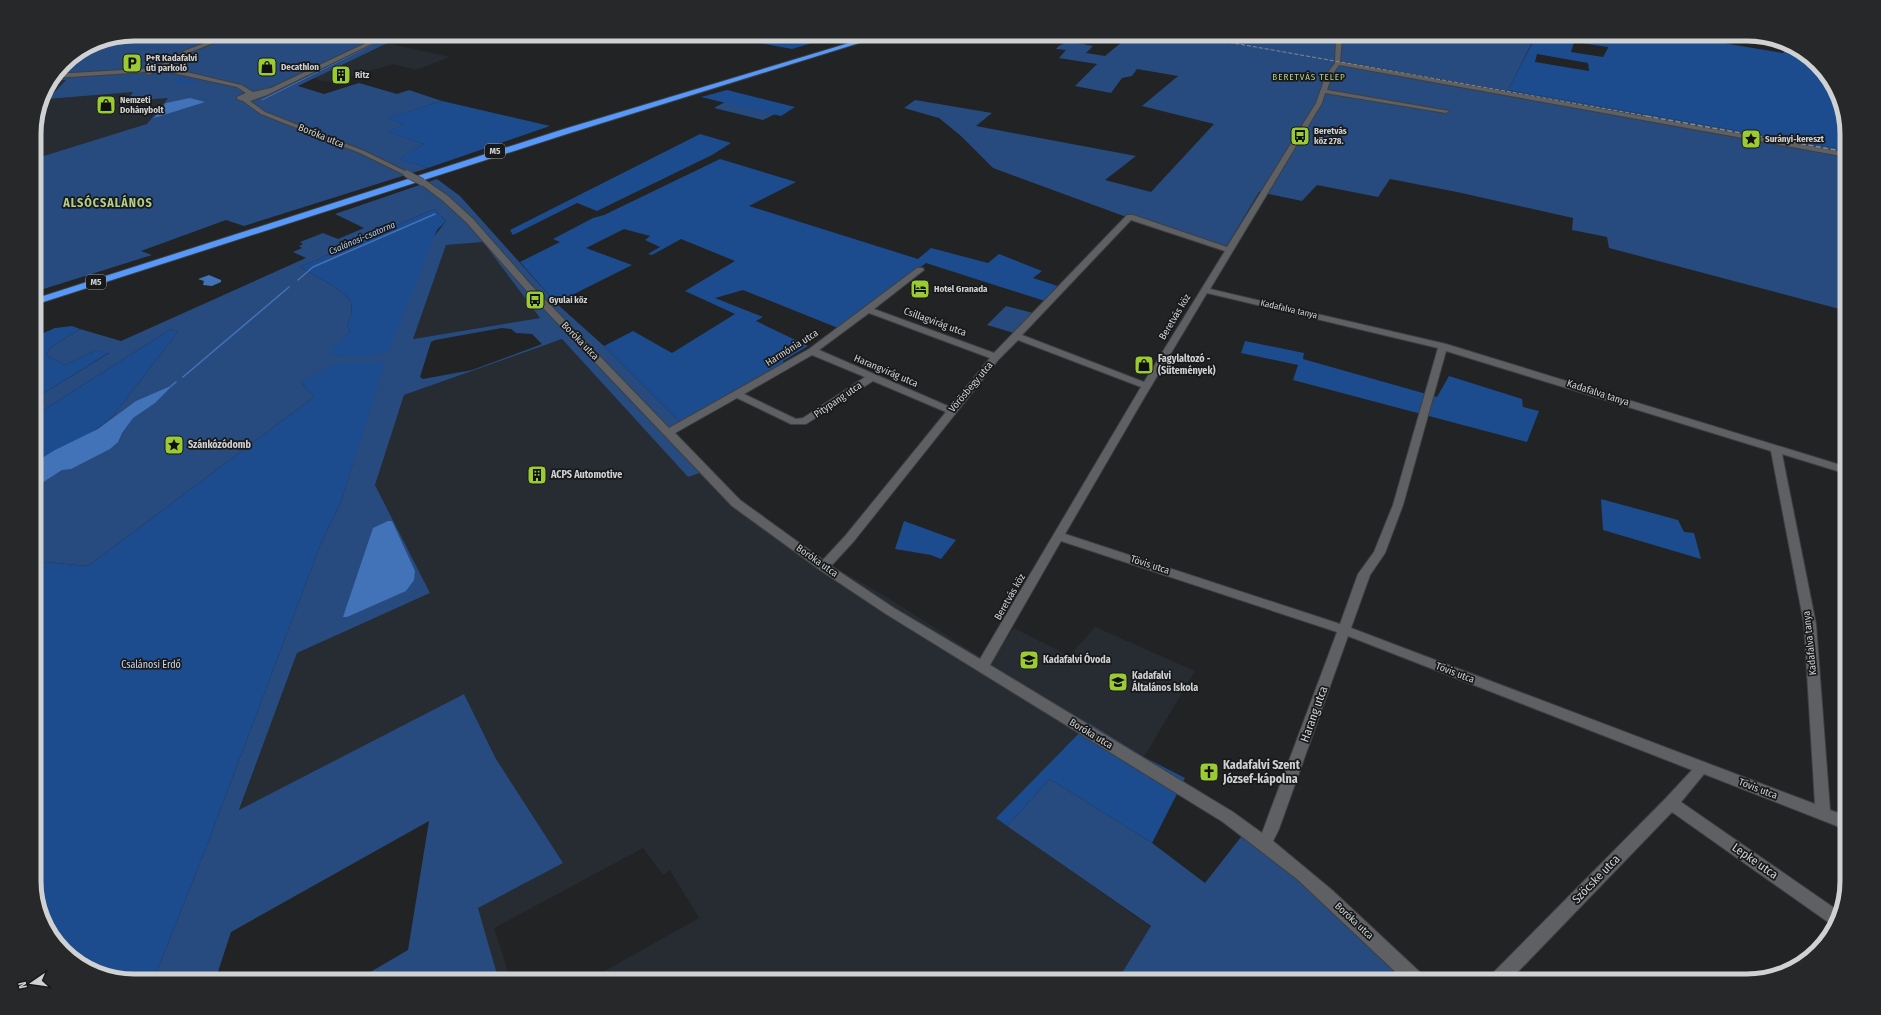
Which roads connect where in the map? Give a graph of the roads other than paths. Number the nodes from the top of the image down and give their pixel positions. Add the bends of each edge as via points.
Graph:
1 (215, 41) edge
2 (374, 41) edge
3 (853, 41) edge
4 (862, 41) edge
5 (1339, 41) edge
6 (1338, 63) junction
7 (159, 71) junction
8 (62, 76) edge
9 (243, 88) junction
10 (1324, 91) junction
11 (255, 95) junction
12 (244, 98) junction
13 (253, 105) junction
14 (1446, 111) dead end
15 (1840, 154) edge
16 (1230, 250) junction
17 (158, 262) junction
18 (920, 270) dead end
19 (1205, 290) junction
20 (41, 296) edge
21 (41, 300) edge
22 (41, 305) edge
23 (867, 309) junction
24 (1016, 336) junction
25 (1443, 346) junction
26 (812, 351) junction
27 (996, 357) junction
28 (872, 377) junction
29 (1146, 386) junction
30 (737, 394) junction
31 (952, 411) junction
32 (668, 433) junction
33 (1776, 450) junction
34 (1840, 469) edge
35 (1059, 536) junction
36 (824, 567) junction
37 (1344, 630) junction
38 (982, 667) junction
39 (1698, 772) junction
40 (1671, 802) junction
41 (1823, 814) junction
42 (1840, 820) edge
43 (1265, 842) junction
44 (1833, 916) edge
45 (1410, 974) edge
46 (1504, 974) edge

1 - 7 street via 186,52
2 - 11 street via 273,90
3 - 20 highway, M5 via 564,129
4 - 17 highway, M5 via 575,128
5 - 6 street
6 - 10 street, Beretvás köz via 1334,65
6 - 15 street
7 - 8 street
7 - 9 street via 218,80
9 - 11 street
9 - 12 street via 246,92
10 - 14 street
10 - 16 street, Beretvás köz
11 - 12 street
11 - 13 street
12 - 13 street, Boróka utca
13 - 32 street, Boróka utca, bridge via 263,113 362,152 422,182 445,198 470,221
16 - 19 street, Beretvás köz
16 - 24 street, Vörösbegy utca via 1130,217
17 - 21 highway, M5
17 - 22 highway
18 - 23 street, Harmónia utca
19 - 25 street, Kadafalva tanya
19 - 29 street, Beretvás köz
23 - 26 street, Harmónia utca
23 - 27 street, Csillagvirág utca
24 - 27 street, Vörösbegy utca
24 - 29 street
25 - 33 street, Kadafalva tanya
25 - 37 street via 1398,505 1379,553 1364,574
26 - 28 street, Harangvirág utca
26 - 30 street, Harmónia utca
27 - 31 street, Vörösbegy utca
28 - 30 street, Pitypang utca via 801,422 795,422
28 - 31 street, Harangvirág utca
29 - 35 street, Beretvás köz
30 - 32 street, Harmónia utca
31 - 36 street, Vörösbegy utca
32 - 36 street, Boróka utca via 736,503
33 - 34 street, Kadafalva tanya
33 - 41 street, Kadafalva tanya via 1810,624
35 - 37 street, Tövis utca
35 - 38 street, Beretvás köz
36 - 38 street, Boróka utca
37 - 39 street, Tövis utca
37 - 43 street, Harang utca via 1272,829
38 - 43 street, Boróka utca
39 - 40 street, Szöcske utca
39 - 41 street, Tövis utca
40 - 44 street, Lepke utca
40 - 46 street, Szöcske utca
41 - 42 street, Tövis utca
43 - 45 street, Boróka utca via 1308,878

